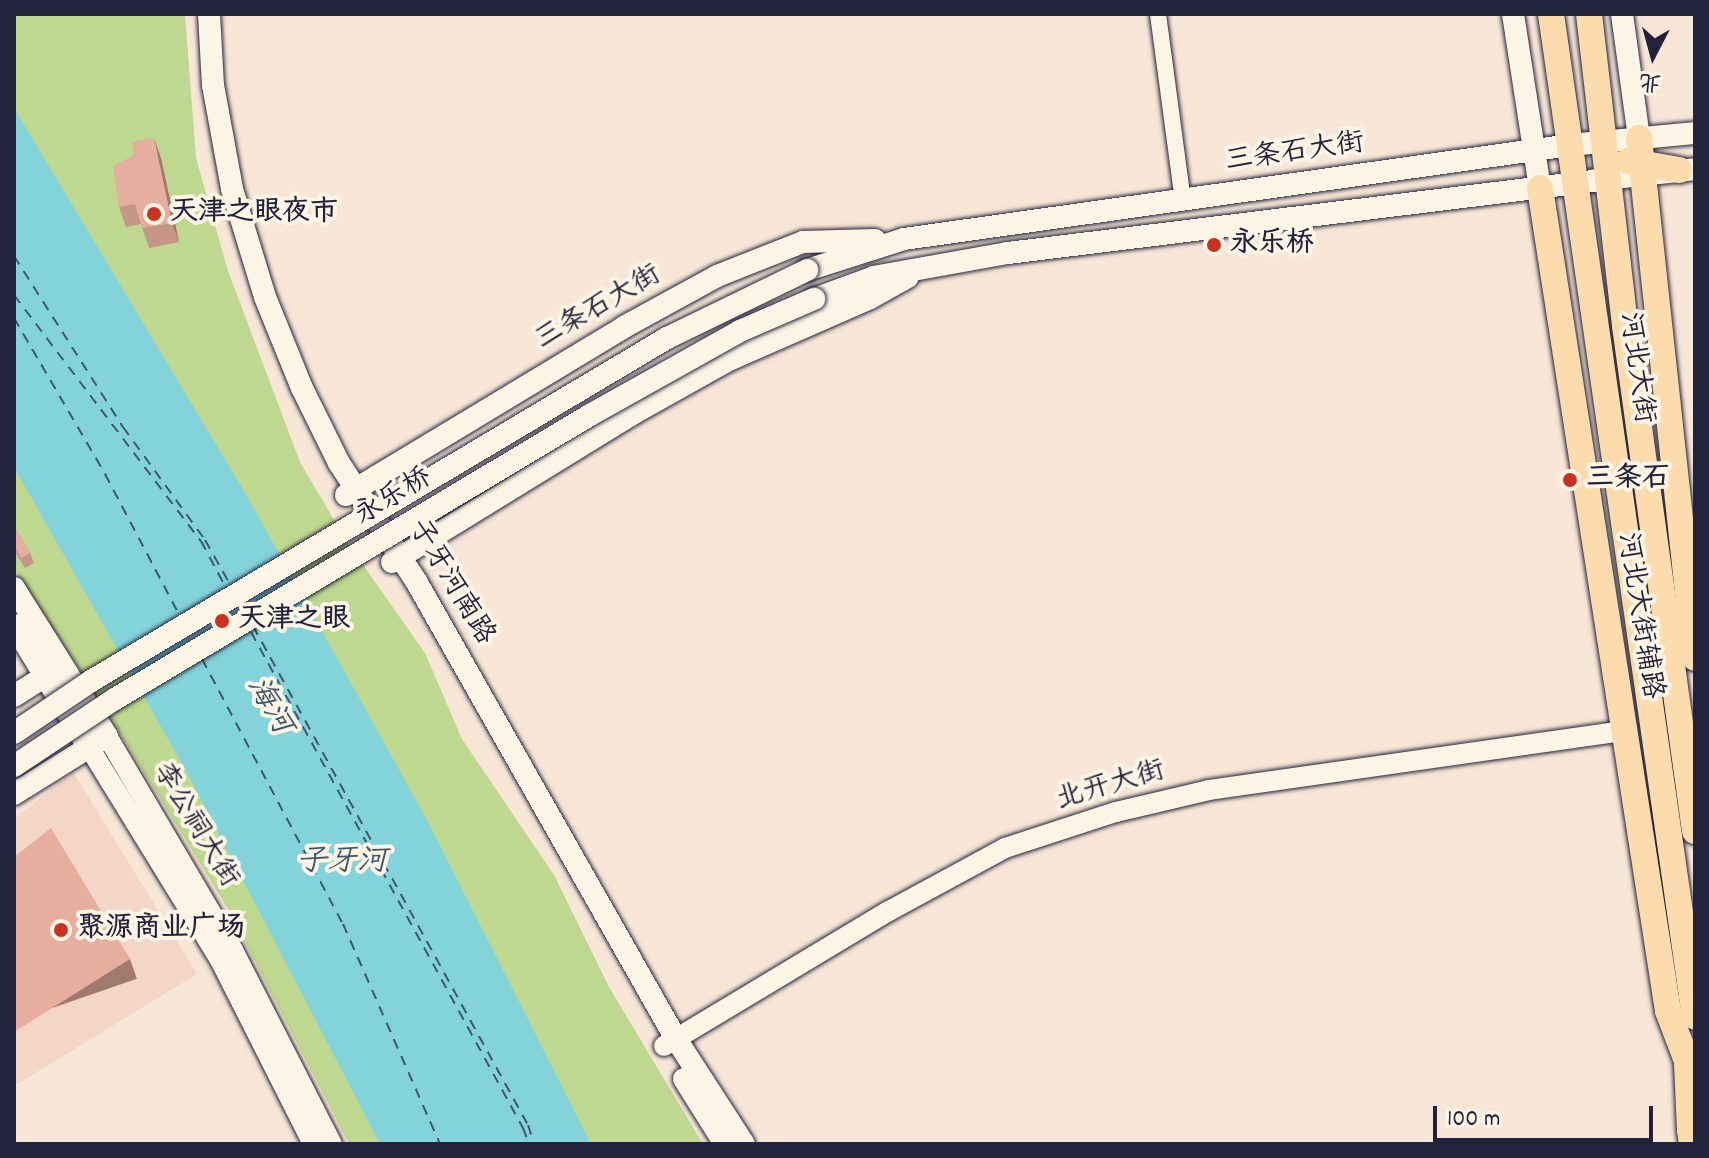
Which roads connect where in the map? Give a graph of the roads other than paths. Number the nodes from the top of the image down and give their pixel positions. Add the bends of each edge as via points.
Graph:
1 (195, 14) edge
2 (209, 14) edge
3 (1158, 14) edge
4 (1513, 14) edge
5 (1551, 14) edge
6 (1589, 14) edge
7 (1622, 14) edge
8 (1595, 64) junction
9 (1637, 129) junction
10 (1685, 134) edge
11 (1569, 159) junction
12 (1687, 170) edge
13 (1609, 179) junction
14 (1643, 179) junction
15 (1183, 201) junction
16 (904, 239) junction
17 (925, 268) junction
18 (807, 270) joint
19 (1620, 284) junction
20 (814, 299) joint
21 (351, 492) junction
22 (396, 559) junction
23 (14, 588) edge
24 (14, 625) edge
25 (1695, 658) edge
26 (53, 670) junction
27 (14, 696) edge
28 (1623, 731) junction
29 (14, 733) edge
30 (98, 742) junction
31 (14, 766) edge
32 (14, 794) edge
33 (1695, 831) edge
34 (1695, 1017) edge
35 (670, 1042) junction
36 (1692, 1065) edge
37 (1687, 1139) edge
38 (313, 1144) edge
39 (332, 1144) edge
40 (725, 1144) edge
41 (744, 1144) edge

1 - 21 main road, 子牙河南路 via 206,135 225,220 288,389 329,472
2 - 21 main road, 子牙河南路 via 220,137 256,270 302,388
3 - 15 street
4 - 11 main road
5 - 11 main road
6 - 8 main road, 河北大街
7 - 9 main road, 河北大街辅路
8 - 9 main road
8 - 11 main road, 河北大街
9 - 10 main road, 三条石大街
9 - 11 main road, 三条石大街
9 - 14 main road, 河北大街辅路
11 - 13 main road, 河北大街
11 - 14 main road
11 - 15 main road, 三条石大街
11 - 17 main road, 三条石大街 via 1509,191 1165,232
11 - 28 main road, 河北大街辅路 via 1549,241
11 - 34 main road, 河北大街
12 - 14 main road
13 - 14 main road
13 - 19 main road, 河北大街
14 - 19 main road
14 - 25 main road, 河北大街辅路
15 - 16 main road, 三条石大街
16 - 18 main road, 三条石大街
16 - 21 main road, 三条石大街 via 803,242 717,276
17 - 20 main road, 三条石大街 via 874,277
17 - 22 main road, 三条石大街 via 729,360
18 - 29 main road, 永乐桥, bridge via 711,313 640,353 104,673
19 - 33 main road, 河北大街
20 - 31 main road, 永乐桥, bridge via 740,331 614,401 115,699
21 - 22 main road, 子牙河南路
22 - 35 main road, 子牙河南路
23 - 26 main road, 李公祠大街
24 - 26 main road, 李公祠大街
26 - 27 main road
26 - 30 main road, 李公祠大街
28 - 35 street, 北开大街 via 1209,790 1116,812 1005,848
28 - 36 main road, 河北大街辅路 via 1668,1011
30 - 32 main road
30 - 38 street, 李公祠大街 via 219,958
30 - 39 street, 李公祠大街 via 233,950
35 - 40 main road, 子牙河南路
35 - 41 main road, 子牙河南路
36 - 37 main road, 河北大街辅路

